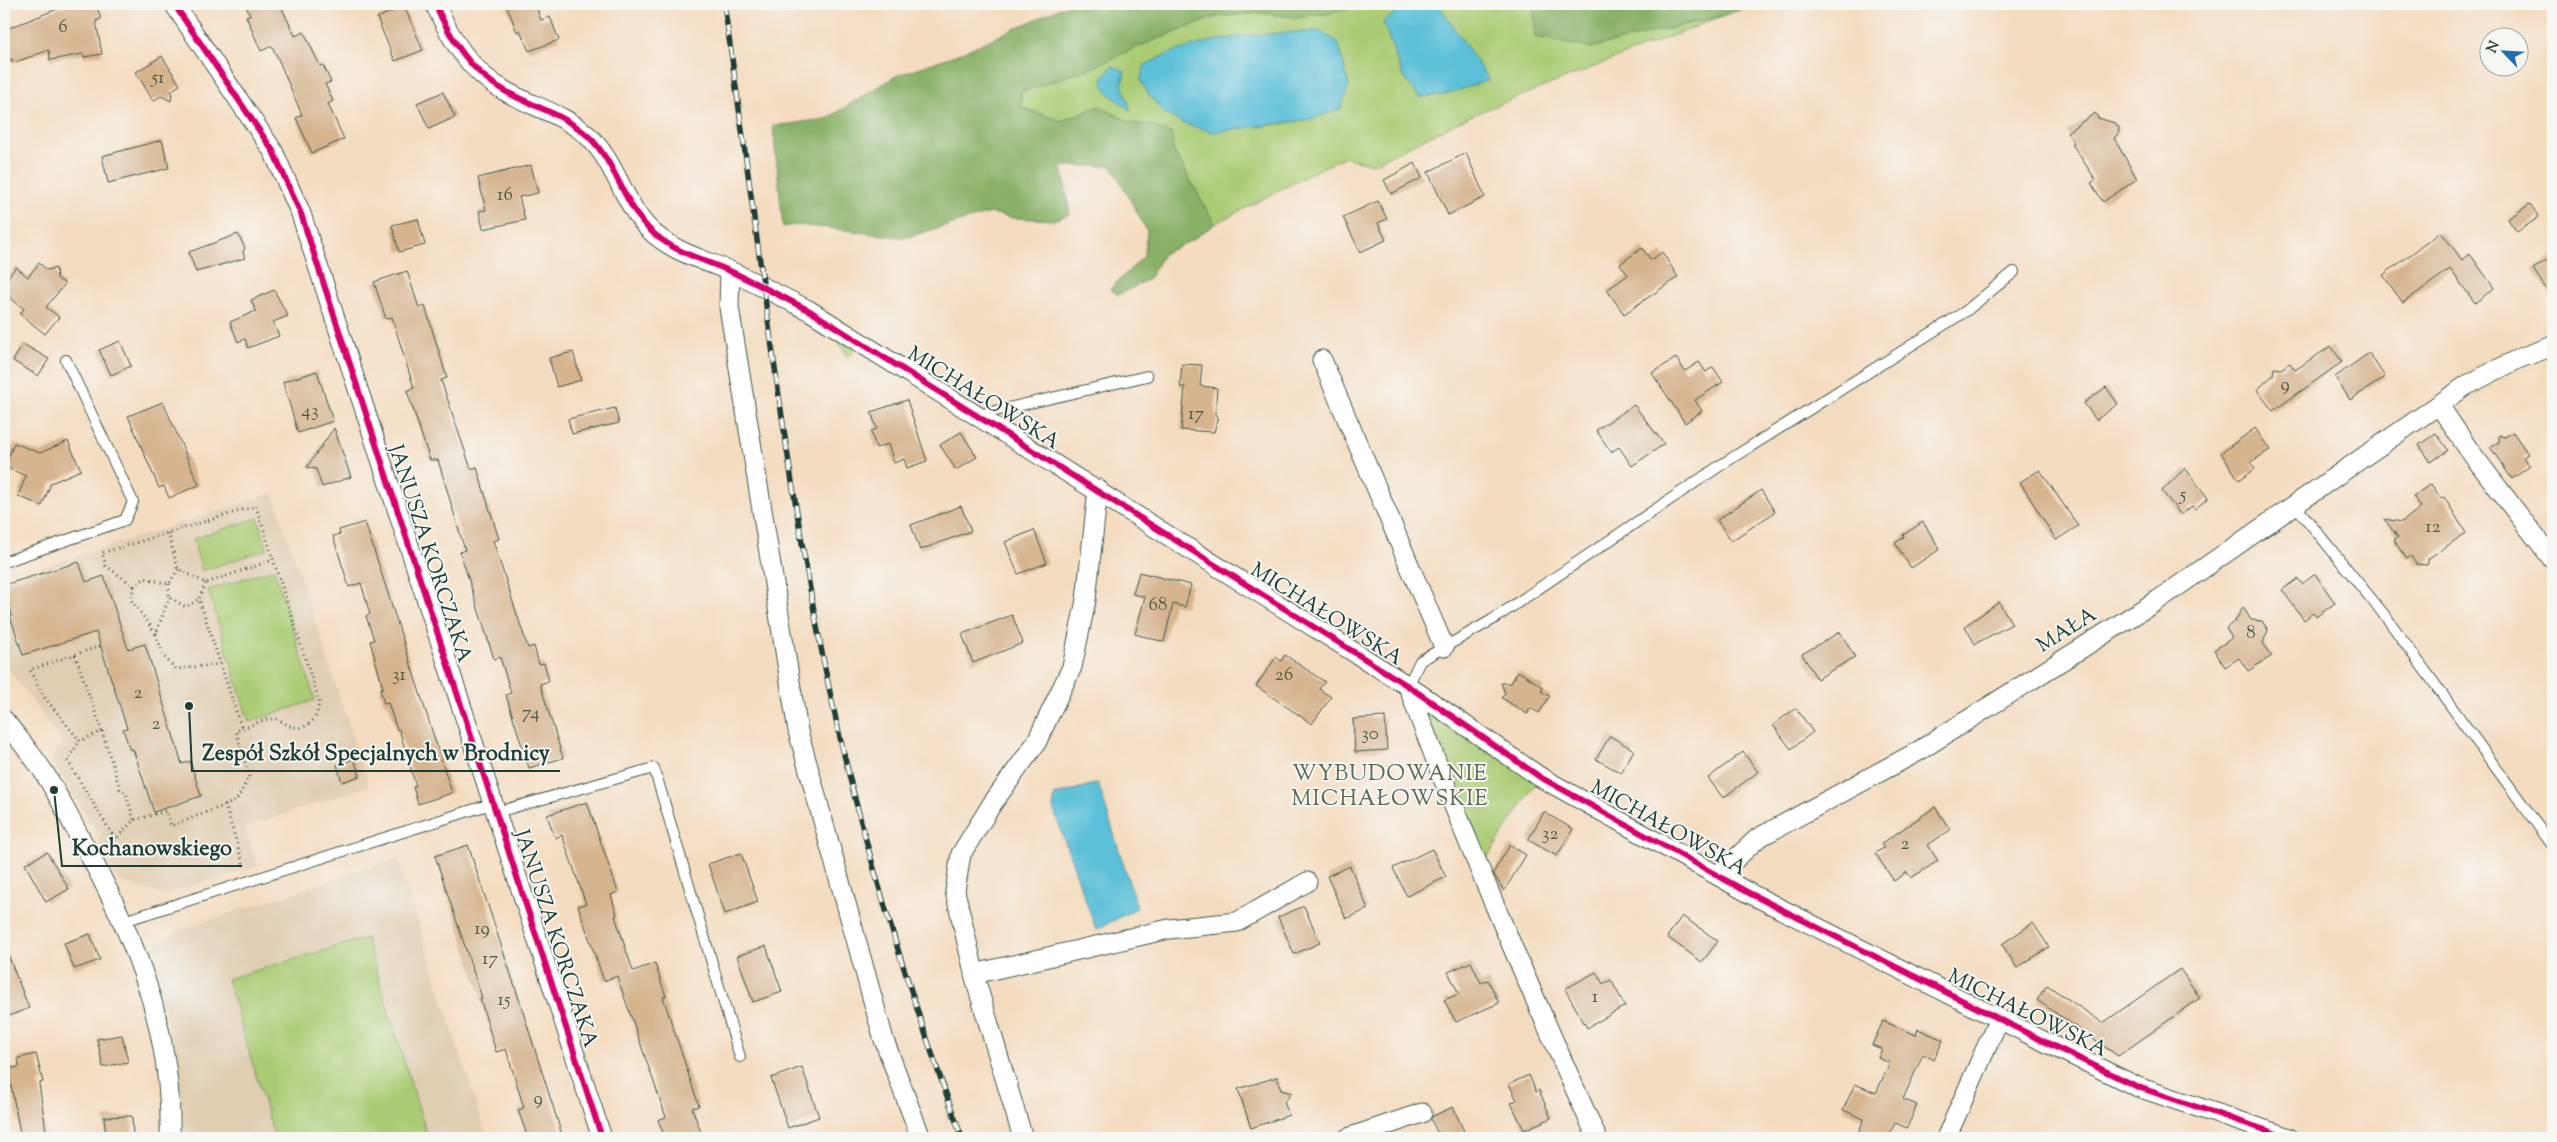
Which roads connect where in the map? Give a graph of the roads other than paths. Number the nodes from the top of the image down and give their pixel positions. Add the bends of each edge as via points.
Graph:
1 (174, 4) edge
2 (435, 4) edge
3 (730, 271) junction
4 (2014, 272) dead end
5 (2553, 346) edge
6 (66, 360) dead end
7 (1322, 360) dead end
8 (1147, 376) dead end
9 (2435, 407) junction
10 (978, 415) junction
11 (1098, 489) junction
12 (2295, 505) junction
13 (2553, 560) edge
14 (4, 562) edge
15 (1444, 647) junction
16 (1408, 686) junction
17 (4, 720) edge
18 (495, 808) junction
19 (2553, 846) edge
20 (1718, 875) junction
21 (1307, 882) dead end
22 (124, 921) junction
23 (974, 974) junction
24 (1999, 1019) junction
25 (740, 1057) dead end
26 (1422, 1113) dead end
27 (170, 1138) edge
28 (602, 1138) edge
29 (921, 1138) edge
30 (1022, 1138) edge
31 (1348, 1138) edge
32 (1597, 1138) edge
33 (1946, 1138) edge
34 (2289, 1138) edge

1 - 18 street, JANUSZA KORCZAKA via 273,151 301,214
2 - 3 street, MICHAŁOWSKA via 459,50 476,70 504,91 570,122 589,137 649,229 692,257
3 - 10 street, MICHAŁOWSKA via 810,311
3 - 29 street via 729,307 798,731 884,1040
4 - 15 lane via 1966,311 1724,463 1492,620
5 - 9 street, MAŁA via 2476,380
6 - 14 lane via 133,502 125,520
7 - 15 street
8 - 10 lane
9 - 12 street, MAŁA
9 - 13 street
10 - 11 street, MICHAŁOWSKA
11 - 16 street, MICHAŁOWSKA
11 - 23 street via 1086,600 1072,667 1036,744 992,804 961,854 955,891
12 - 19 lane via 2386,617
12 - 20 street, MAŁA via 2158,600 1917,752 1758,838
15 - 16 lane via 1420,661
16 - 20 street, MICHAŁOWSKA via 1540,777
16 - 32 street via 1444,785 1532,995
17 - 22 street via 43,770
18 - 22 lane
18 - 25 lane, JANUSZA KORCZAKA via 654,768
18 - 28 street, JANUSZA KORCZAKA
20 - 24 street, MICHAŁOWSKA
21 - 23 street via 1237,922 1169,929
22 - 27 street via 153,1004 164,1053 171,1107
23 - 30 street
24 - 33 street
24 - 34 street, MICHAŁOWSKA via 2138,1087
26 - 31 street

